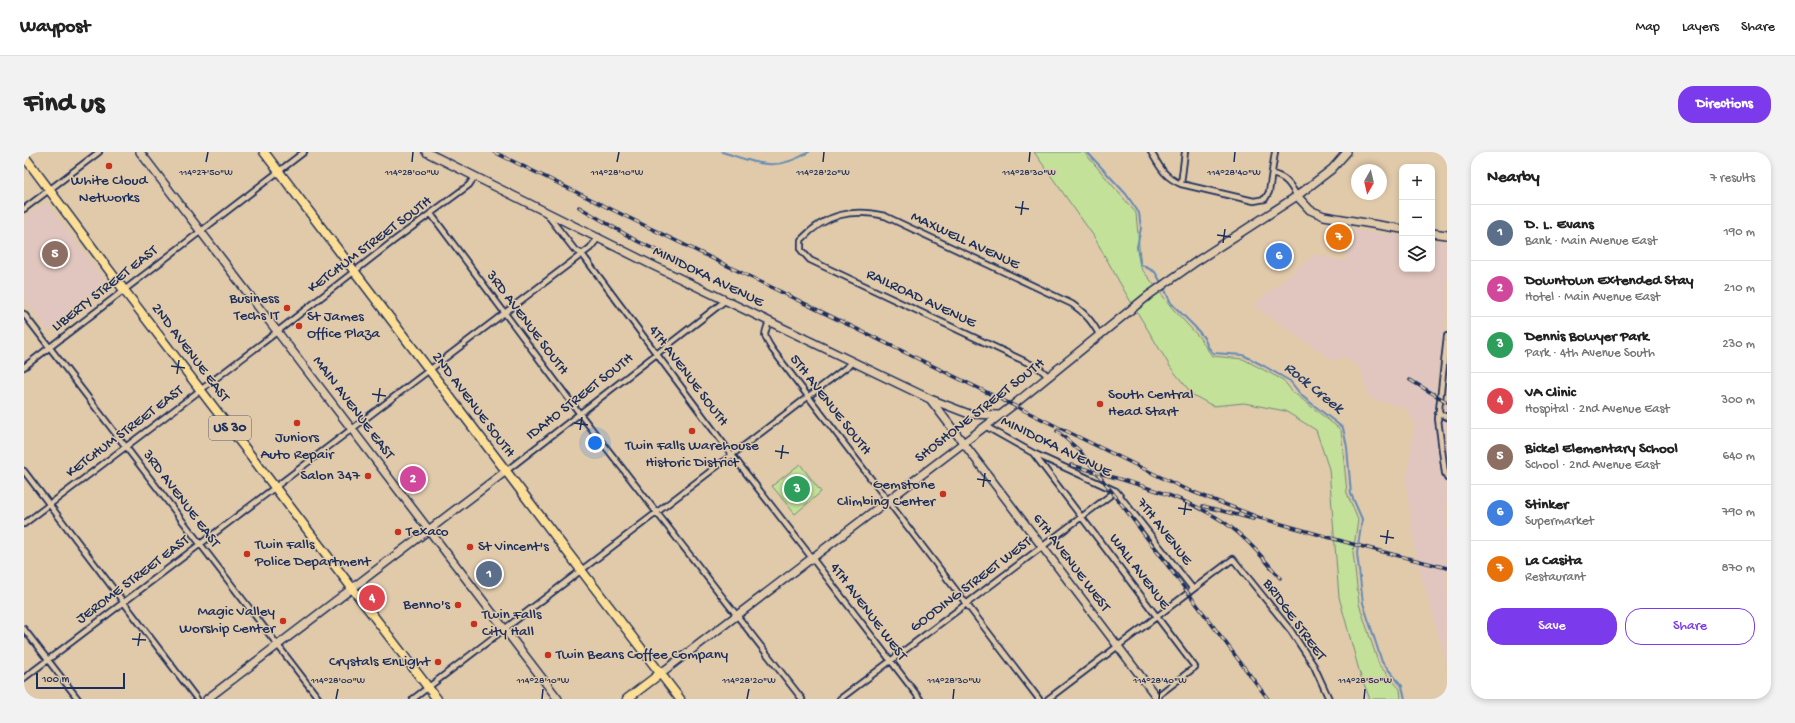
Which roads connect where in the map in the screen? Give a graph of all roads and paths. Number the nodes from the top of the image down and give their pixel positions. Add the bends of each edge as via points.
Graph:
1 (99, 152) edge
2 (140, 152) edge
3 (264, 152) edge
4 (304, 152) edge
5 (426, 152) edge
6 (1151, 152) edge
7 (1185, 152) edge
8 (1275, 152) edge
9 (1347, 152) edge
10 (24, 156) edge
11 (279, 171) junction
12 (1272, 174) junction
13 (475, 176) junction
14 (1180, 184) junction
15 (50, 190) junction
16 (1297, 196) junction
17 (24, 209) edge
18 (544, 210) junction
19 (431, 214) junction
20 (1399, 229) edge
21 (201, 231) junction
22 (808, 233) joint
23 (1435, 233) edge
24 (1447, 235) edge
25 (599, 237) junction
26 (582, 254) junction
27 (354, 272) junction
28 (124, 290) junction
29 (726, 300) junction
30 (505, 313) junction
31 (24, 314) edge
32 (769, 322) junction
33 (278, 331) junction
34 (1102, 334) junction
35 (1447, 337) edge
36 (49, 347) junction
37 (657, 354) junction
38 (852, 363) junction
39 (24, 367) edge
40 (429, 370) junction
41 (1049, 377) junction
42 (200, 390) junction
43 (808, 396) junction
44 (930, 399) junction
45 (1438, 413) junction
46 (580, 414) junction
47 (999, 415) junction
48 (1447, 417) edge
49 (985, 426) junction
50 (352, 430) junction
51 (964, 442) junction
52 (125, 446) junction
53 (1033, 453) junction
54 (732, 455) junction
55 (24, 471) edge
56 (506, 471) junction
57 (1447, 478) edge
58 (275, 488) junction
59 (1116, 491) junction
60 (888, 500) junction
61 (49, 504) junction
62 (657, 512) junction
63 (1082, 517) junction
64 (24, 524) edge
65 (430, 530) junction
66 (201, 545) junction
67 (1042, 546) junction
68 (812, 558) junction
69 (581, 570) junction
70 (352, 589) junction
71 (1193, 589) junction
72 (124, 602) junction
73 (966, 604) junction
74 (737, 616) junction
75 (1157, 617) junction
76 (24, 629) edge
77 (505, 629) junction
78 (278, 646) junction
79 (1118, 646) junction
80 (48, 660) junction
81 (890, 661) junction
82 (661, 673) junction
83 (24, 678) edge
84 (428, 688) junction
85 (1157, 698) edge
86 (78, 699) edge
87 (197, 699) edge
88 (207, 699) edge
89 (319, 699) edge
90 (413, 699) edge
91 (437, 699) edge
92 (558, 699) edge
93 (627, 699) edge
94 (680, 699) edge
95 (802, 699) edge
96 (840, 699) edge
97 (920, 699) edge
98 (1039, 699) edge
99 (1048, 699) edge
100 (1329, 699) edge

1 - 15 street
2 - 21 street, MAIN AVENUE EAST
3 - 11 main road, 2ND AVENUE SOUTH
4 - 11 street, LIBERTY STREET EAST
5 - 13 street, MINIDOKA AVENUE
6 - 14 street via 1170,179
7 - 14 street
8 - 12 street
9 - 16 street, SHOSHONE STREET SOUTH via 1332,169
10 - 15 main road, 2ND AVENUE EAST / US 30
11 - 21 street, LIBERTY STREET EAST
11 - 27 main road, 2ND AVENUE SOUTH
12 - 14 street via 1265,199 1254,201
12 - 16 street via 1286,180
13 - 18 street, MINIDOKA AVENUE
13 - 19 street, KETCHUM STREET SOUTH via 469,185
15 - 17 street
15 - 28 main road, 2ND AVENUE EAST / US 30
16 - 20 street via 1310,210 1324,216
16 - 34 street, SHOSHONE STREET SOUTH via 1197,261 1149,295
18 - 25 street, MINIDOKA AVENUE
18 - 26 street, 4TH AVENUE SOUTH via 574,249
19 - 27 street, KETCHUM STREET SOUTH
19 - 30 street, 3RD AVENUE SOUTH
21 - 28 street, LIBERTY STREET EAST
21 - 33 street, MAIN AVENUE EAST
22 - 34 street, MAXWELL AVENUE via 817,225 840,215 870,212 885,216 1072,304 1087,314
22 - 41 street, RAILROAD AVENUE via 801,240 802,250 810,260 1038,368
23 - 24 street
25 - 26 street, JEROME STREET EAST
25 - 29 street, MINIDOKA AVENUE
26 - 30 street, JEROME STREET EAST
26 - 37 street, 4TH AVENUE SOUTH
27 - 33 street, KETCHUM STREET SOUTH
27 - 40 main road, 2ND AVENUE SOUTH
28 - 36 street, LIBERTY STREET EAST
28 - 42 main road, 2ND AVENUE EAST / US 30
29 - 32 street, MINIDOKA AVENUE
29 - 37 street, IDAHO STREET SOUTH
30 - 40 street, JEROME STREET EAST
30 - 46 street, 3RD AVENUE SOUTH
31 - 36 street, 3RD AVENUE EAST
32 - 38 street, MINIDOKA AVENUE
32 - 43 street, 5TH AVENUE SOUTH via 764,338
33 - 42 street, KETCHUM STREET EAST
33 - 50 street, MAIN AVENUE EAST
34 - 41 street, SHOSHONE STREET SOUTH
35 - 45 street
36 - 39 street, LIBERTY STREET EAST
36 - 52 street, 3RD AVENUE EAST
37 - 46 street, IDAHO STREET SOUTH
37 - 54 street, 4TH AVENUE SOUTH
38 - 43 street
38 - 44 street, MINIDOKA AVENUE
40 - 50 street, JEROME STREET EAST
40 - 56 main road, 2ND AVENUE SOUTH
41 - 47 street, SHOSHONE STREET SOUTH
42 - 52 street, KETCHUM STREET EAST
42 - 58 main road, 2ND AVENUE EAST / US 30
43 - 54 street
43 - 60 street, 5TH AVENUE SOUTH
44 - 47 street via 969,414
44 - 51 street, MINIDOKA AVENUE
45 - 48 street
45 - 57 street
46 - 56 street, IDAHO STREET SOUTH
46 - 62 street, 3RD AVENUE SOUTH
47 - 49 street, SHOSHONE STREET SOUTH
49 - 51 street, SHOSHONE STREET SOUTH
49 - 53 street, MINIDOKA AVENUE
50 - 58 street, JEROME STREET EAST
50 - 65 street, MAIN AVENUE EAST
51 - 60 street, SHOSHONE STREET SOUTH
51 - 67 street, 6TH AVENUE WEST
52 - 61 street, KETCHUM STREET EAST
52 - 66 street, 3RD AVENUE EAST
53 - 59 street, MINIDOKA AVENUE
53 - 63 street, WALL AVENUE
54 - 62 street
54 - 68 street, 4TH AVENUE SOUTH
55 - 61 street
56 - 65 street, IDAHO STREET SOUTH
56 - 69 main road, 2ND AVENUE SOUTH
58 - 66 street, JEROME STREET EAST
58 - 70 main road, 2ND AVENUE EAST / US 30
59 - 63 street, GOODING STREET WEST
59 - 71 street, 7TH AVENUE
60 - 68 street, SHOSHONE STREET SOUTH
60 - 73 street, 5TH AVENUE SOUTH
61 - 64 street, KETCHUM STREET EAST
61 - 72 street
62 - 69 street
62 - 74 street, 3RD AVENUE SOUTH
63 - 67 street, GOODING STREET WEST
63 - 75 street, WALL AVENUE
65 - 70 street, IDAHO STREET SOUTH
65 - 77 street, MAIN AVENUE EAST
66 - 72 street, JEROME STREET EAST
66 - 78 street, 3RD AVENUE EAST
67 - 73 street, GOODING STREET WEST
67 - 79 street, 6TH AVENUE WEST
68 - 74 street, SHOSHONE STREET SOUTH
68 - 81 street, 4TH AVENUE WEST
69 - 77 street
69 - 82 main road, 2ND AVENUE SOUTH
70 - 78 street, IDAHO STREET SOUTH
70 - 84 main road, 2ND AVENUE EAST / US 30
71 - 75 street
71 - 100 street, BRIDGE STREET via 1233,559 1290,631 1314,666
72 - 80 street, JEROME STREET EAST
72 - 87 street
73 - 81 street, GOODING STREET WEST
73 - 98 street, 5TH AVENUE SOUTH
74 - 82 street, SHOSHONE STREET SOUTH
74 - 95 street, 3RD AVENUE SOUTH
75 - 79 street
75 - 85 street, WALL AVENUE via 1195,667
76 - 80 street
77 - 84 street
77 - 92 street, MAIN AVENUE EAST
78 - 88 street, IDAHO STREET SOUTH
78 - 89 street, 3RD AVENUE EAST
79 - 85 street, 6TH AVENUE WEST
79 - 99 street
80 - 83 street, JEROME STREET EAST
80 - 86 street
81 - 96 street, GOODING STREET WEST
81 - 97 street, 4TH AVENUE WEST
82 - 93 main road, SHOSHONE STREET SOUTH
82 - 94 main road, 2ND AVENUE SOUTH
84 - 90 street
84 - 91 main road, 2ND AVENUE EAST / US 30

